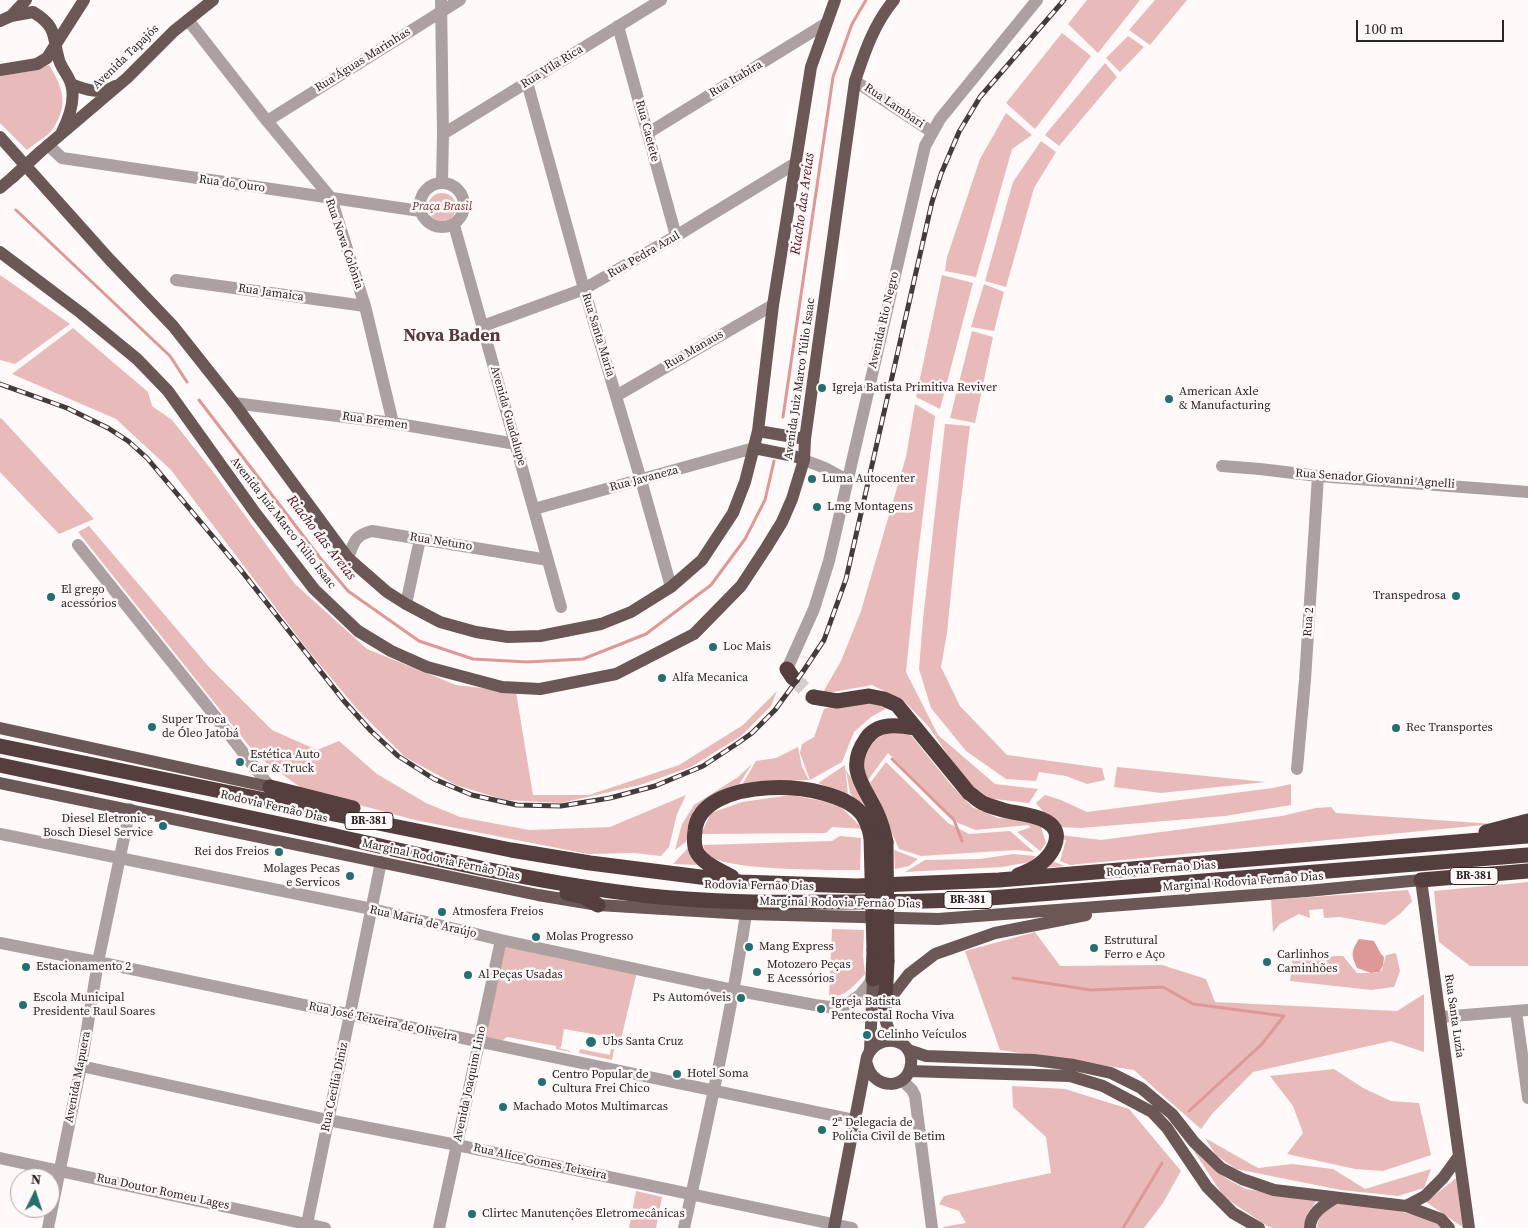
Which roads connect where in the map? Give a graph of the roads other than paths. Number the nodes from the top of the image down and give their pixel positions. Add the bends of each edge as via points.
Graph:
1 (26, 0) edge
2 (84, 0) edge
3 (213, 0) edge
4 (460, 0) edge
5 (660, 0) edge
6 (835, 0) edge
7 (894, 0) edge
8 (1037, 0) edge
9 (441, 6) edge
10 (6, 18) edge
11 (188, 20) junction
12 (825, 24) junction
13 (618, 26) junction
14 (56, 44) junction
15 (0, 70) edge
16 (127, 78) junction
17 (856, 81) junction
18 (527, 82) junction
19 (71, 84) junction
20 (267, 121) junction
21 (932, 132) junction
22 (648, 133) junction
23 (443, 134) junction
24 (60, 136) junction
25 (0, 137) edge
26 (44, 148) junction
27 (796, 163) junction
28 (5, 182) edge
29 (442, 183) junction
30 (331, 198) junction
31 (420, 211) junction
32 (454, 224) junction
33 (676, 236) junction
34 (0, 252) edge
35 (176, 280) dead end
36 (584, 290) junction
37 (773, 305) junction
38 (365, 306) junction
39 (482, 326) junction
40 (616, 396) junction
41 (234, 403) junction
42 (393, 423) junction
43 (758, 432) junction
44 (805, 439) junction
45 (516, 444) junction
46 (754, 448) junction
47 (804, 460) junction
48 (1222, 466) dead end
49 (1318, 476) junction
50 (641, 480) junction
51 (847, 480) junction
52 (1528, 492) edge
53 (534, 509) junction
54 (420, 539) junction
55 (78, 546) dead end
56 (348, 558) junction
57 (548, 560) junction
58 (671, 587) junction
59 (406, 604) junction
60 (562, 607) dead end
61 (790, 673) dead end
62 (813, 697) tunnel mouth
63 (0, 728) edge
64 (915, 728) junction
65 (0, 746) edge
66 (0, 765) edge
67 (1297, 769) dead end
68 (0, 783) edge
69 (270, 787) junction
70 (130, 809) junction
71 (1528, 822) edge
72 (0, 834) edge
73 (1528, 836) edge
74 (879, 840) junction
75 (1445, 843) junction
76 (482, 844) junction
77 (1528, 855) edge
78 (426, 856) junction
79 (120, 859) junction
80 (381, 862) junction
81 (1528, 871) edge
82 (999, 880) junction
83 (1421, 880) junction
84 (740, 882) junction
85 (1148, 903) junction
86 (598, 904) junction
87 (372, 909) junction
88 (746, 914) junction
89 (501, 940) junction
90 (0, 943) edge
91 (98, 962) junction
92 (874, 979) junction
93 (734, 990) junction
94 (885, 1005) junction
95 (1522, 1010) edge
96 (350, 1015) junction
97 (1440, 1017) junction
98 (896, 1041) junction
99 (479, 1042) junction
100 (870, 1050) junction
101 (908, 1050) junction
102 (867, 1064) junction
103 (81, 1066) junction
104 (906, 1076) junction
105 (885, 1084) junction
106 (714, 1092) junction
107 (1528, 1098) edge
108 (858, 1104) junction
109 (328, 1120) junction
110 (855, 1120) junction
111 (457, 1145) junction
112 (1459, 1156) junction
113 (0, 1158) edge
114 (50, 1168) edge
115 (60, 1170) joint
116 (691, 1194) junction
117 (1335, 1198) junction
118 (1406, 1206) junction
119 (307, 1224) junction
120 (834, 1226) edge
121 (325, 1228) edge
122 (439, 1228) edge
123 (684, 1228) edge
124 (852, 1228) edge
125 (932, 1228) edge
126 (1259, 1228) edge
127 (1310, 1228) edge
128 (1449, 1228) edge
129 (1469, 1228) edge

1 - 10 main road
2 - 14 main road
3 - 11 main road, Avenida Tapajós
4 - 9 street, Rua Águas Marinhas
5 - 13 street, Rua Vila Rica
6 - 12 main road
7 - 17 main road, Avenida Juiz Marco Túlio Isaac via 882,14 865,48
8 - 21 street, Avenida Rio Negro
9 - 20 street, Rua Águas Marinhas
9 - 23 street
10 - 14 main road via 33,12 51,27
11 - 16 main road, Avenida Tapajós
11 - 20 street, Rua Nova Colônia
12 - 22 street, Rua Itabira
12 - 27 main road via 811,67
13 - 18 street, Rua Vila Rica
13 - 22 street, Rua Caetete
14 - 15 main road via 47,58 37,64
14 - 19 main road via 61,66
16 - 19 main road via 108,90 86,90
16 - 24 main road, Avenida Tapajós
17 - 21 street, Rua Lambari
17 - 44 main road, Avenida Juiz Marco Túlio Isaac
18 - 23 street, Rua Vila Rica
18 - 36 street, Rua Santa Maria
19 - 24 main road via 71,109
20 - 30 street, Rua Nova Colônia
21 - 51 street, Avenida Rio Negro via 925,146
22 - 33 street, Rua Caetete
23 - 29 street
24 - 26 main road, Avenida Tapajós
25 - 41 main road via 173,326
26 - 28 main road, Avenida Tapajós, bridge
26 - 30 street, Rua do Ouro via 62,158
27 - 33 street, Rua Pedra Azul
27 - 37 main road
29 - 31 street via 424,192
29 - 32 street via 456,187 464,199 463,214
30 - 31 street, Rua do Ouro
30 - 38 street, Rua Nova Colônia
31 - 32 street via 434,226
32 - 39 street, Avenida Guadalupe
33 - 36 street, Rua Pedra Azul
34 - 47 main road, Avenida Juiz Marco Túlio Isaac via 138,359 168,391 314,589 358,631 391,651 463,678 502,687 540,689 616,674 694,634 741,586 766,548 782,522
35 - 38 street, Rua Jamaica
36 - 39 street, Rua Pedra Azul
36 - 40 street, Rua Santa Maria
37 - 40 street, Rua Manaus
37 - 43 main road
38 - 42 street, Rua Nova Colônia
39 - 45 street, Avenida Guadalupe
40 - 50 street, Rua Santa Maria
41 - 42 street, Rua Bremen
41 - 56 main road
42 - 45 street, Rua Bremen
43 - 44 main road
43 - 46 main road
44 - 47 main road, Avenida Juiz Marco Túlio Isaac
45 - 53 street, Avenida Guadalupe
46 - 47 main road
46 - 50 street, Rua Javaneza
46 - 58 main road via 732,513 702,560
47 - 51 street
48 - 49 street, Rua Senador Giovanni Agnelli
49 - 52 street, Rua Senador Giovanni Agnelli
49 - 67 street, Rua 2 via 1306,680
50 - 53 street, Rua Javaneza
50 - 58 street, Rua Santa Maria
51 - 61 street, Avenida Rio Negro via 829,561
53 - 57 street, Avenida Guadalupe
54 - 56 street, Rua Netuno via 372,531 361,534
54 - 57 street, Rua Netuno
54 - 59 street
55 - 69 street
56 - 59 main road
57 - 60 street, Avenida Guadalupe
58 - 59 main road via 631,612 601,624 540,636 508,637 476,632 440,622
62 - 64 highway via 837,701 869,696 884,699 897,706
63 - 69 main road
64 - 74 highway via 897,724 882,728 870,733 860,747 856,760 857,776 878,814
64 - 82 highway via 969,793 983,803 1006,811 1038,816 1054,830 1056,842 1050,857 1025,872
65 - 76 highway, Rodovia Fernão Dias / BR-381
66 - 78 highway, Rodovia Fernão Dias / BR-381
68 - 70 main road, Marginal Rodovia Fernão Dias / BR-381
69 - 76 highway
70 - 79 street, Avenida Mapuera
70 - 80 main road, Marginal Rodovia Fernão Dias / BR-381
71 - 75 highway
72 - 79 street, Rua Maria de Araújo
73 - 75 highway, Rodovia Fernão Dias / BR-381
74 - 84 highway, BR-381 via 860,811 832,795 787,788 730,796 702,812 695,824 694,841 698,854
74 - 92 highway, bridge
74 - 94 highway, bridge via 887,961
75 - 82 highway, Rodovia Fernão Dias / BR-381
76 - 84 highway, Rodovia Fernão Dias / BR-381 via 590,863
77 - 78 highway, Rodovia Fernão Dias / BR-381 via 978,899 762,903 586,888
78 - 86 highway via 446,865 584,897
79 - 87 street, Rua Maria de Araújo
79 - 91 street, Avenida Mapuera
80 - 86 main road, Marginal Rodovia Fernão Dias / BR-381
80 - 87 street, Rua Cecília Diniz
81 - 83 highway, BR-381
82 - 84 highway, Rodovia Fernão Dias / BR-381 via 857,886
83 - 85 main road, Marginal Rodovia Fernão Dias / BR-381
83 - 97 main road, Rua Santa Luzia
85 - 88 main road, Marginal Rodovia Fernão Dias / BR-381 via 938,919
85 - 94 main road via 995,933 935,954 909,974
86 - 88 main road, Marginal Rodovia Fernão Dias / BR-381
87 - 89 street, Rua Maria de Araújo
87 - 96 street, Rua Cecília Diniz
88 - 93 street
89 - 93 street, Rua Maria de Araújo
89 - 99 street, Avenida Joaquim Lino
90 - 91 street, Rua José Teixeira de Oliveira
91 - 96 street, Rua José Teixeira de Oliveira
91 - 103 street, Avenida Mapuera
92 - 93 street, Rua Maria de Araújo via 846,1005 815,1005
92 - 100 main road
93 - 106 street
94 - 98 main road via 886,1022
95 - 97 street
95 - 107 street
96 - 99 street, Rua José Teixeira de Oliveira
96 - 109 street, Rua Cecília Diniz
97 - 112 main road, Rua Santa Luzia
98 - 100 main road via 882,1041
98 - 101 main road
99 - 106 street, Rua José Teixeira de Oliveira
99 - 111 street, Avenida Joaquim Lino
100 - 102 main road
101 - 104 main road via 911,1060
101 - 117 main road via 926,1056 1034,1060 1111,1073 1142,1088 1172,1114 1194,1142 1221,1168 1274,1190
102 - 105 main road via 873,1077
102 - 108 main road
103 - 109 street, Rua Alice Gomes Teixeira
103 - 115 street, Avenida Mapuera
104 - 105 main road via 893,1084
104 - 125 street via 915,1096
104 - 126 main road via 1070,1076 1103,1086 1152,1112 1167,1128 1207,1187 1233,1213
105 - 108 main road via 867,1092
106 - 110 street, Rua José Teixeira de Oliveira
106 - 116 street
108 - 110 main road
109 - 111 street, Rua Alice Gomes Teixeira
109 - 119 street, Rua Cecília Diniz
110 - 120 main road
111 - 116 street, Rua Alice Gomes Teixeira
111 - 122 street, Avenida Joaquim Lino
112 - 118 main road via 1444,1178 1425,1196
112 - 129 main road, Rua Santa Luzia
113 - 114 street, Rua Doutor Romeu Lages
115 - 119 street, Rua Doutor Romeu Lages
116 - 120 street, Rua Alice Gomes Teixeira
116 - 123 street
117 - 118 main road
117 - 127 main road via 1315,1213
118 - 128 main road via 1441,1219
119 - 121 street, Rua Doutor Romeu Lages
120 - 124 street, Rua Alice Gomes Teixeira

